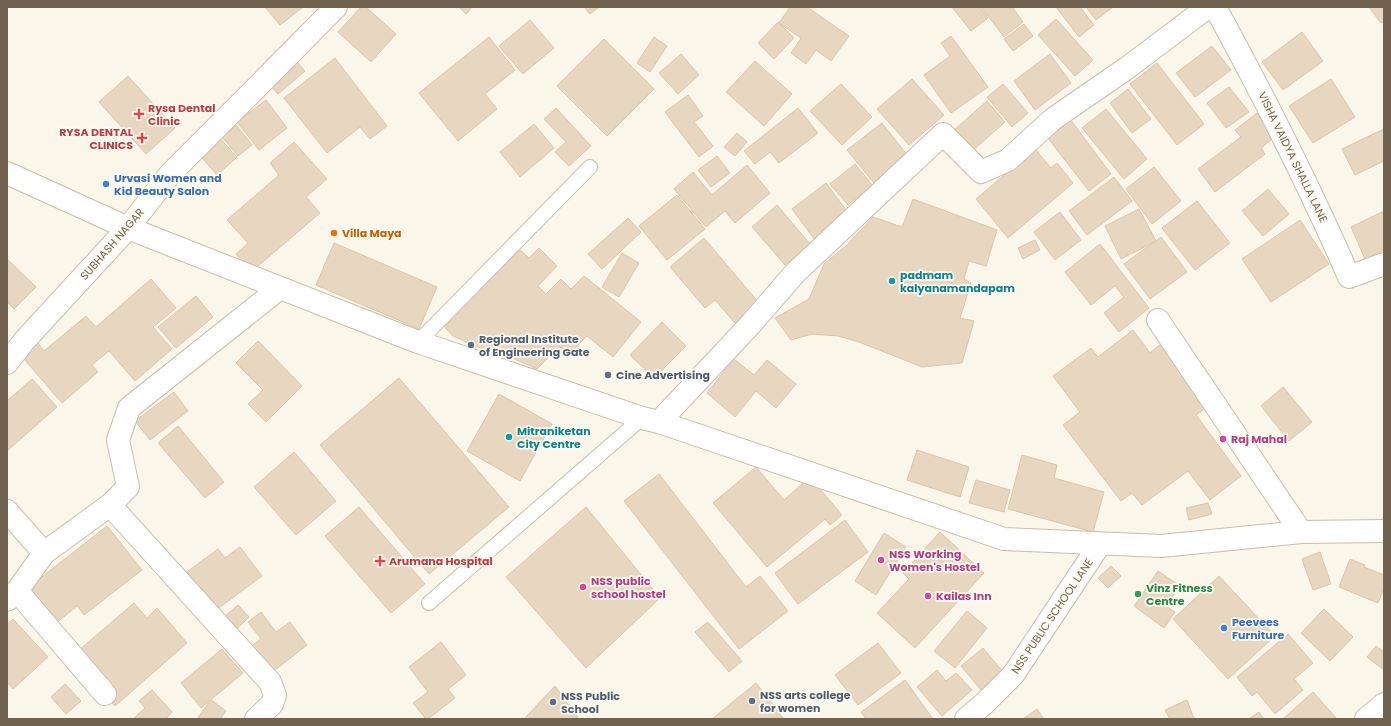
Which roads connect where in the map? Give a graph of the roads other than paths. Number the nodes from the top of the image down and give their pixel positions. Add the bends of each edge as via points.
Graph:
1 (336, 7) edge
2 (1208, 7) edge
3 (1215, 7) edge
4 (590, 167) dead end
5 (7, 173) edge
6 (128, 228) junction
7 (1384, 264) edge
8 (280, 288) junction
9 (1158, 320) dead end
10 (418, 342) junction
11 (7, 363) edge
12 (651, 420) junction
13 (110, 505) junction
14 (7, 511) edge
15 (1384, 531) edge
16 (1301, 532) junction
17 (1100, 544) junction
18 (44, 553) junction
19 (12, 595) edge
20 (429, 603) dead end
21 (105, 694) dead end
22 (1384, 704) edge
23 (256, 719) edge
24 (966, 719) edge
25 (1366, 719) edge

1 - 6 street, SUBHASH NAGAR via 170,174
2 - 12 street via 1127,68 1053,119 1008,160 981,172 943,134 795,273 734,342
3 - 7 street, VISHA VAIDYA SHALLA LANE via 1263,96 1349,277
4 - 10 lane
5 - 6 street
6 - 8 street
6 - 11 street, SUBHASH NAGAR via 24,341
8 - 10 street
8 - 13 street via 129,408 118,440 128,487
9 - 16 street
10 - 12 street
12 - 17 street via 1004,539
12 - 20 lane
13 - 18 street
13 - 23 street via 270,682 275,694 272,704
14 - 18 street
15 - 16 street
16 - 17 street via 1160,546
17 - 24 street, NSS PUBLIC SCHOOL LANE via 1013,676
18 - 19 street
19 - 21 street
22 - 25 street

